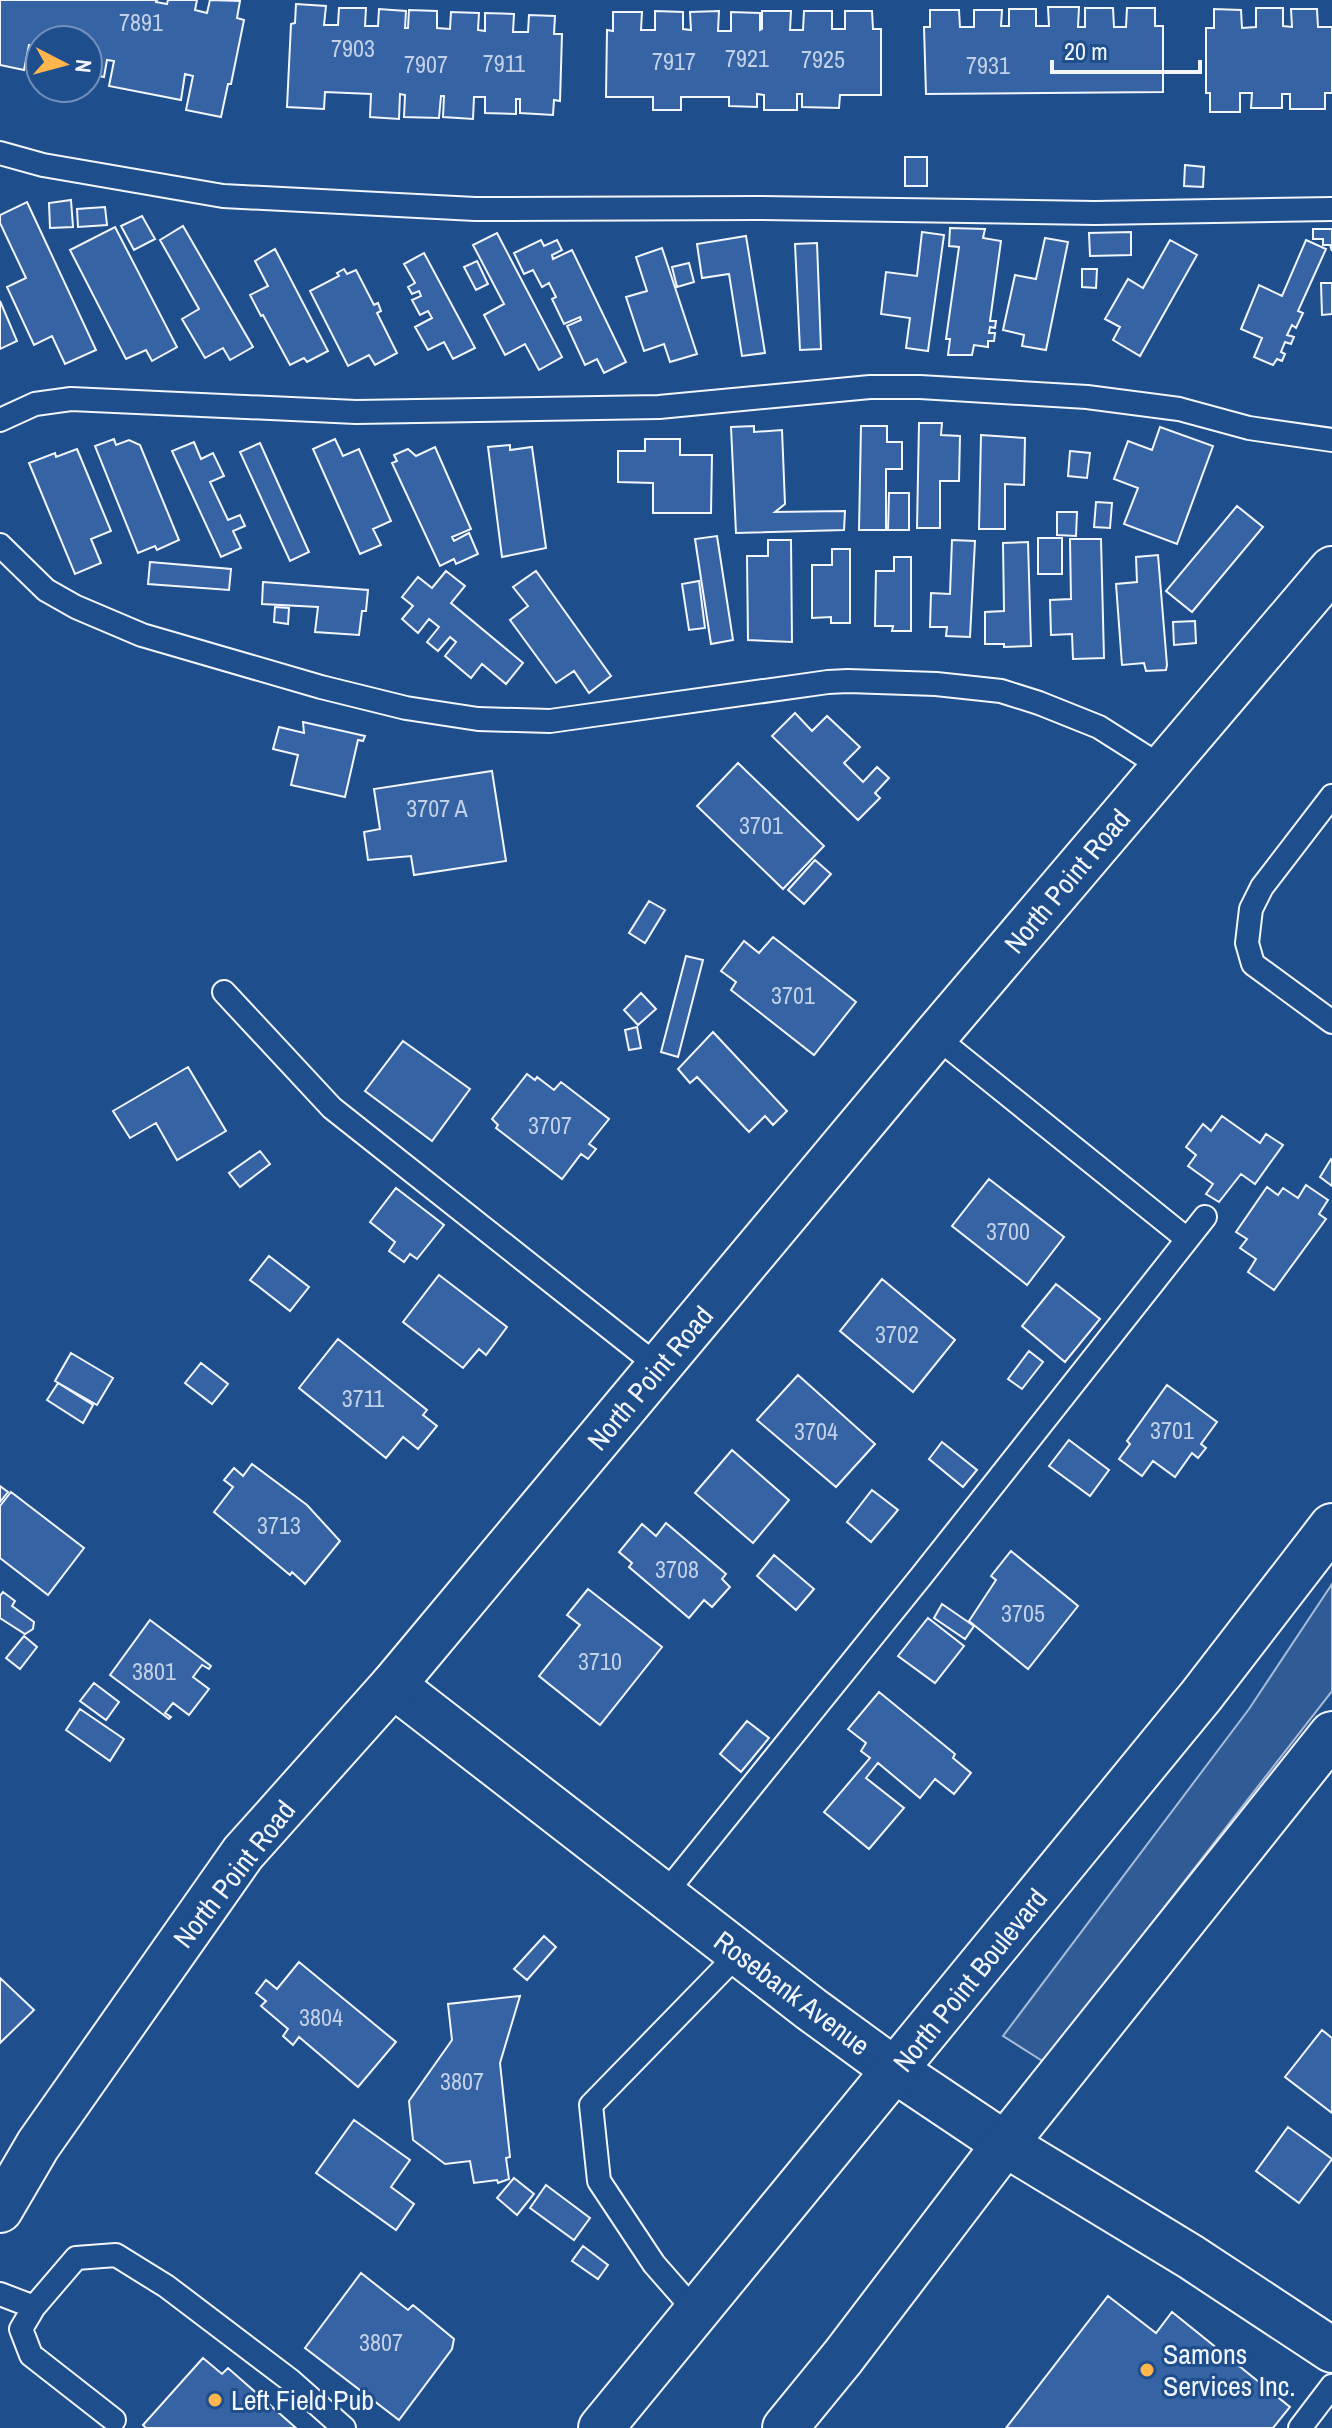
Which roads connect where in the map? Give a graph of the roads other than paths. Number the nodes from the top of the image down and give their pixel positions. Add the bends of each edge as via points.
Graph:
1 (0, 153) edge
2 (1332, 209) edge
3 (0, 420) edge
4 (1332, 440) edge
5 (0, 545) edge
6 (1332, 569) edge
7 (1162, 767) junction
8 (1332, 796) edge
9 (224, 992) dead end
10 (1332, 1022) edge
11 (935, 1036) junction
12 (1205, 1217) dead end
13 (1187, 1239) junction
14 (659, 1367) junction
15 (1332, 1526) edge
16 (393, 1685) junction
17 (1332, 1734) edge
18 (664, 1895) junction
19 (739, 1953) junction
20 (896, 2071) junction
21 (1005, 2144) junction
22 (0, 2210) edge
23 (0, 2294) edge
24 (34, 2307) junction
25 (697, 2313) junction
26 (1332, 2350) edge
27 (1332, 2386) edge
28 (114, 2420) dead end
29 (344, 2428) edge
30 (601, 2428) edge
31 (785, 2428) edge
32 (1300, 2428) edge

1 - 2 lane via 223,196 475,209
3 - 4 lane via 35,404 71,399 388,411 659,407 920,387 1087,397 1179,409 1249,428
5 - 7 lane via 46,590 142,635 406,708 478,719 550,721 838,681 936,684 1001,691 1039,703 1099,727
6 - 7 street, North Point Road
7 - 11 street, North Point Road
8 - 10 lane via 1262,887 1251,909 1247,943 1253,964
9 - 14 lane via 332,1108
11 - 13 lane
11 - 14 street, North Point Road
12 - 13 lane
13 - 18 lane
14 - 16 street, North Point Road
15 - 20 street, North Point Boulevard
16 - 18 street, Rosebank Avenue
16 - 22 street, North Point Road via 243,1853 38,2145
17 - 21 street
18 - 19 street, Rosebank Avenue
19 - 20 street, Rosebank Avenue
19 - 25 lane via 591,2105 599,2181 654,2264
20 - 21 street, Rosebank Avenue
20 - 25 street, North Point Boulevard
21 - 26 street, Rosebank Avenue
21 - 31 street
23 - 24 lane
24 - 28 lane via 21,2329 31,2355
24 - 29 lane via 76,2258 116,2255 290,2380
25 - 30 street, North Point Boulevard
27 - 32 lane

